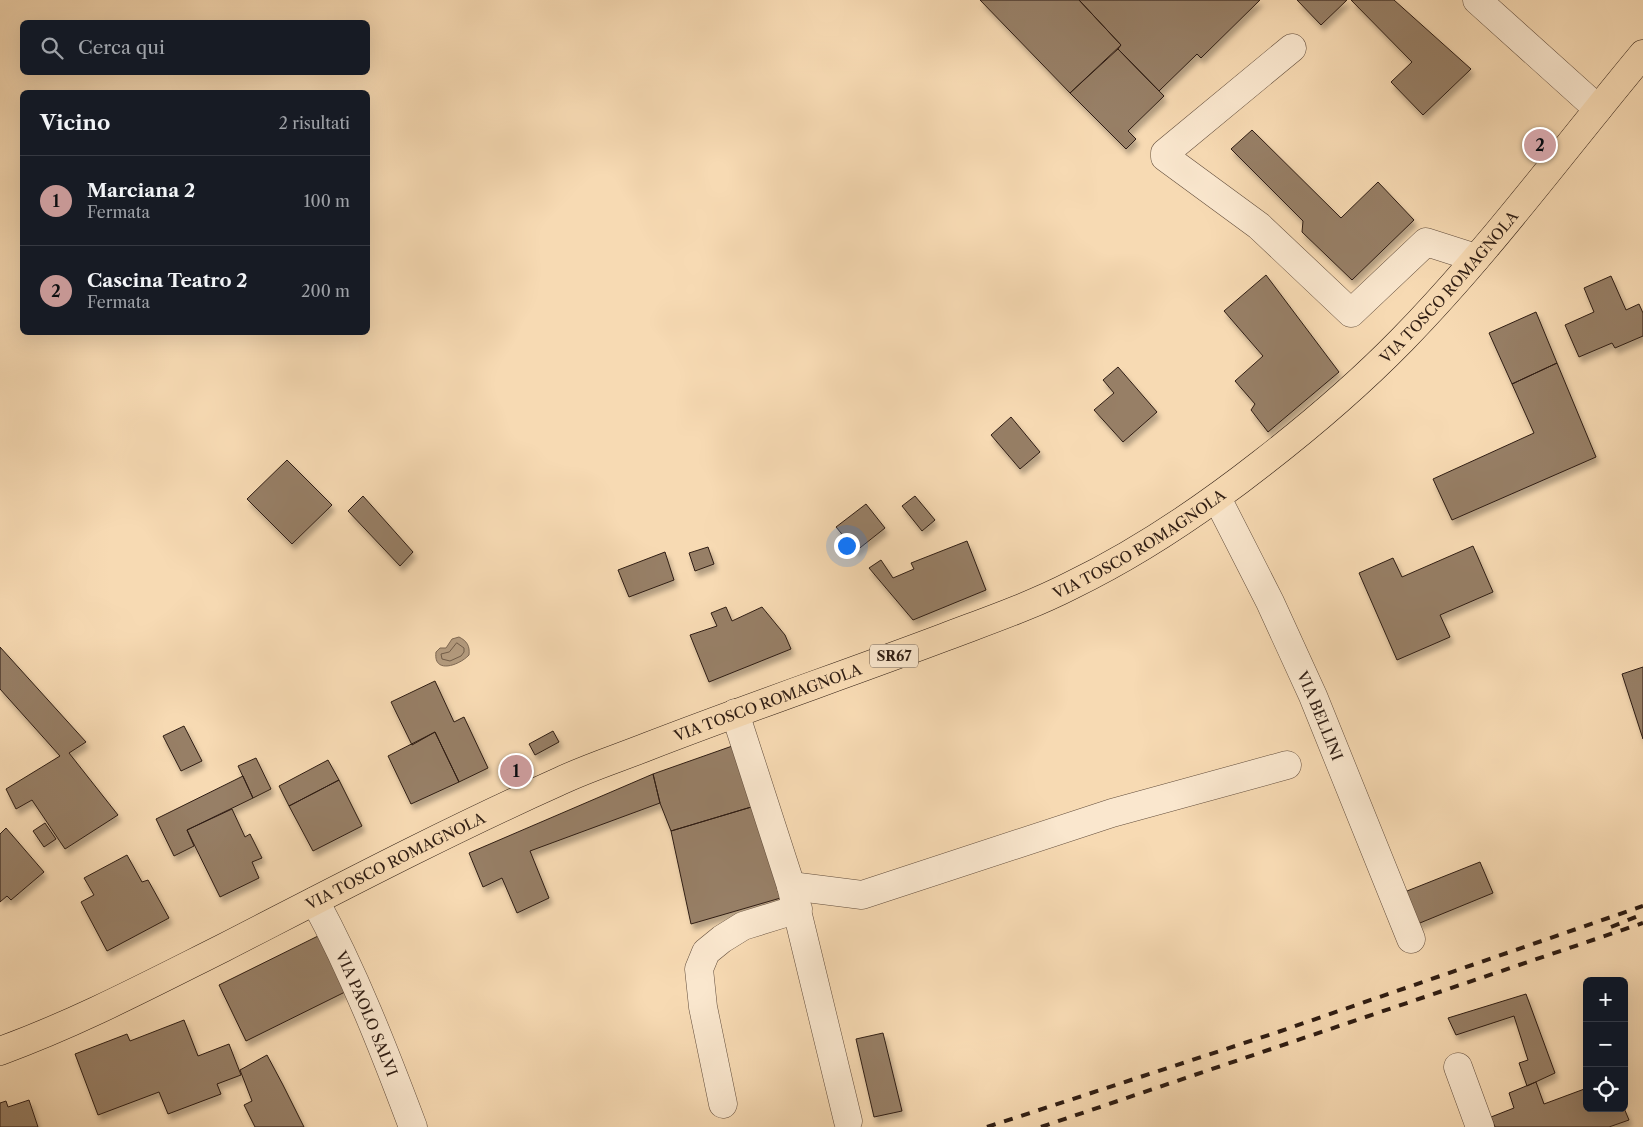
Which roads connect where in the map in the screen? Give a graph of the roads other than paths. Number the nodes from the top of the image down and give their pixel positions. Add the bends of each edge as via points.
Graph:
1 (1477, 0) edge
2 (1292, 48) dead end
3 (1643, 54) edge
4 (1598, 109) junction
5 (1476, 258) junction
6 (1216, 498) junction
7 (735, 713) junction
8 (1287, 765) dead end
9 (794, 898) junction
10 (315, 901) junction
11 (1411, 939) dead end
12 (0, 1051) edge
13 (1458, 1067) dead end
14 (722, 1104) dead end
15 (848, 1121) dead end
16 (413, 1127) edge
17 (1480, 1127) edge

1 - 4 street
2 - 5 street via 1165,157 1259,226 1351,313 1426,242
3 - 4 main road, VIA TOSCO ROMAGNOLA / SR67
4 - 5 main road, VIA TOSCO ROMAGNOLA / SR67
5 - 6 main road, VIA TOSCO ROMAGNOLA / SR67 via 1365,378 1321,417
6 - 7 main road, VIA TOSCO ROMAGNOLA / SR67 via 1165,534 1117,562 1036,602
6 - 11 street, VIA BELLINI via 1270,602 1313,696
7 - 9 street
7 - 10 main road, VIA TOSCO ROMAGNOLA / SR67 via 564,779
8 - 9 street via 1112,813 862,895
9 - 14 street via 722,938 706,952 699,969
9 - 15 street
10 - 12 main road, VIA TOSCO ROMAGNOLA / SR67 via 77,1021
10 - 16 street, VIA PAOLO SALVI via 360,996
13 - 17 street

